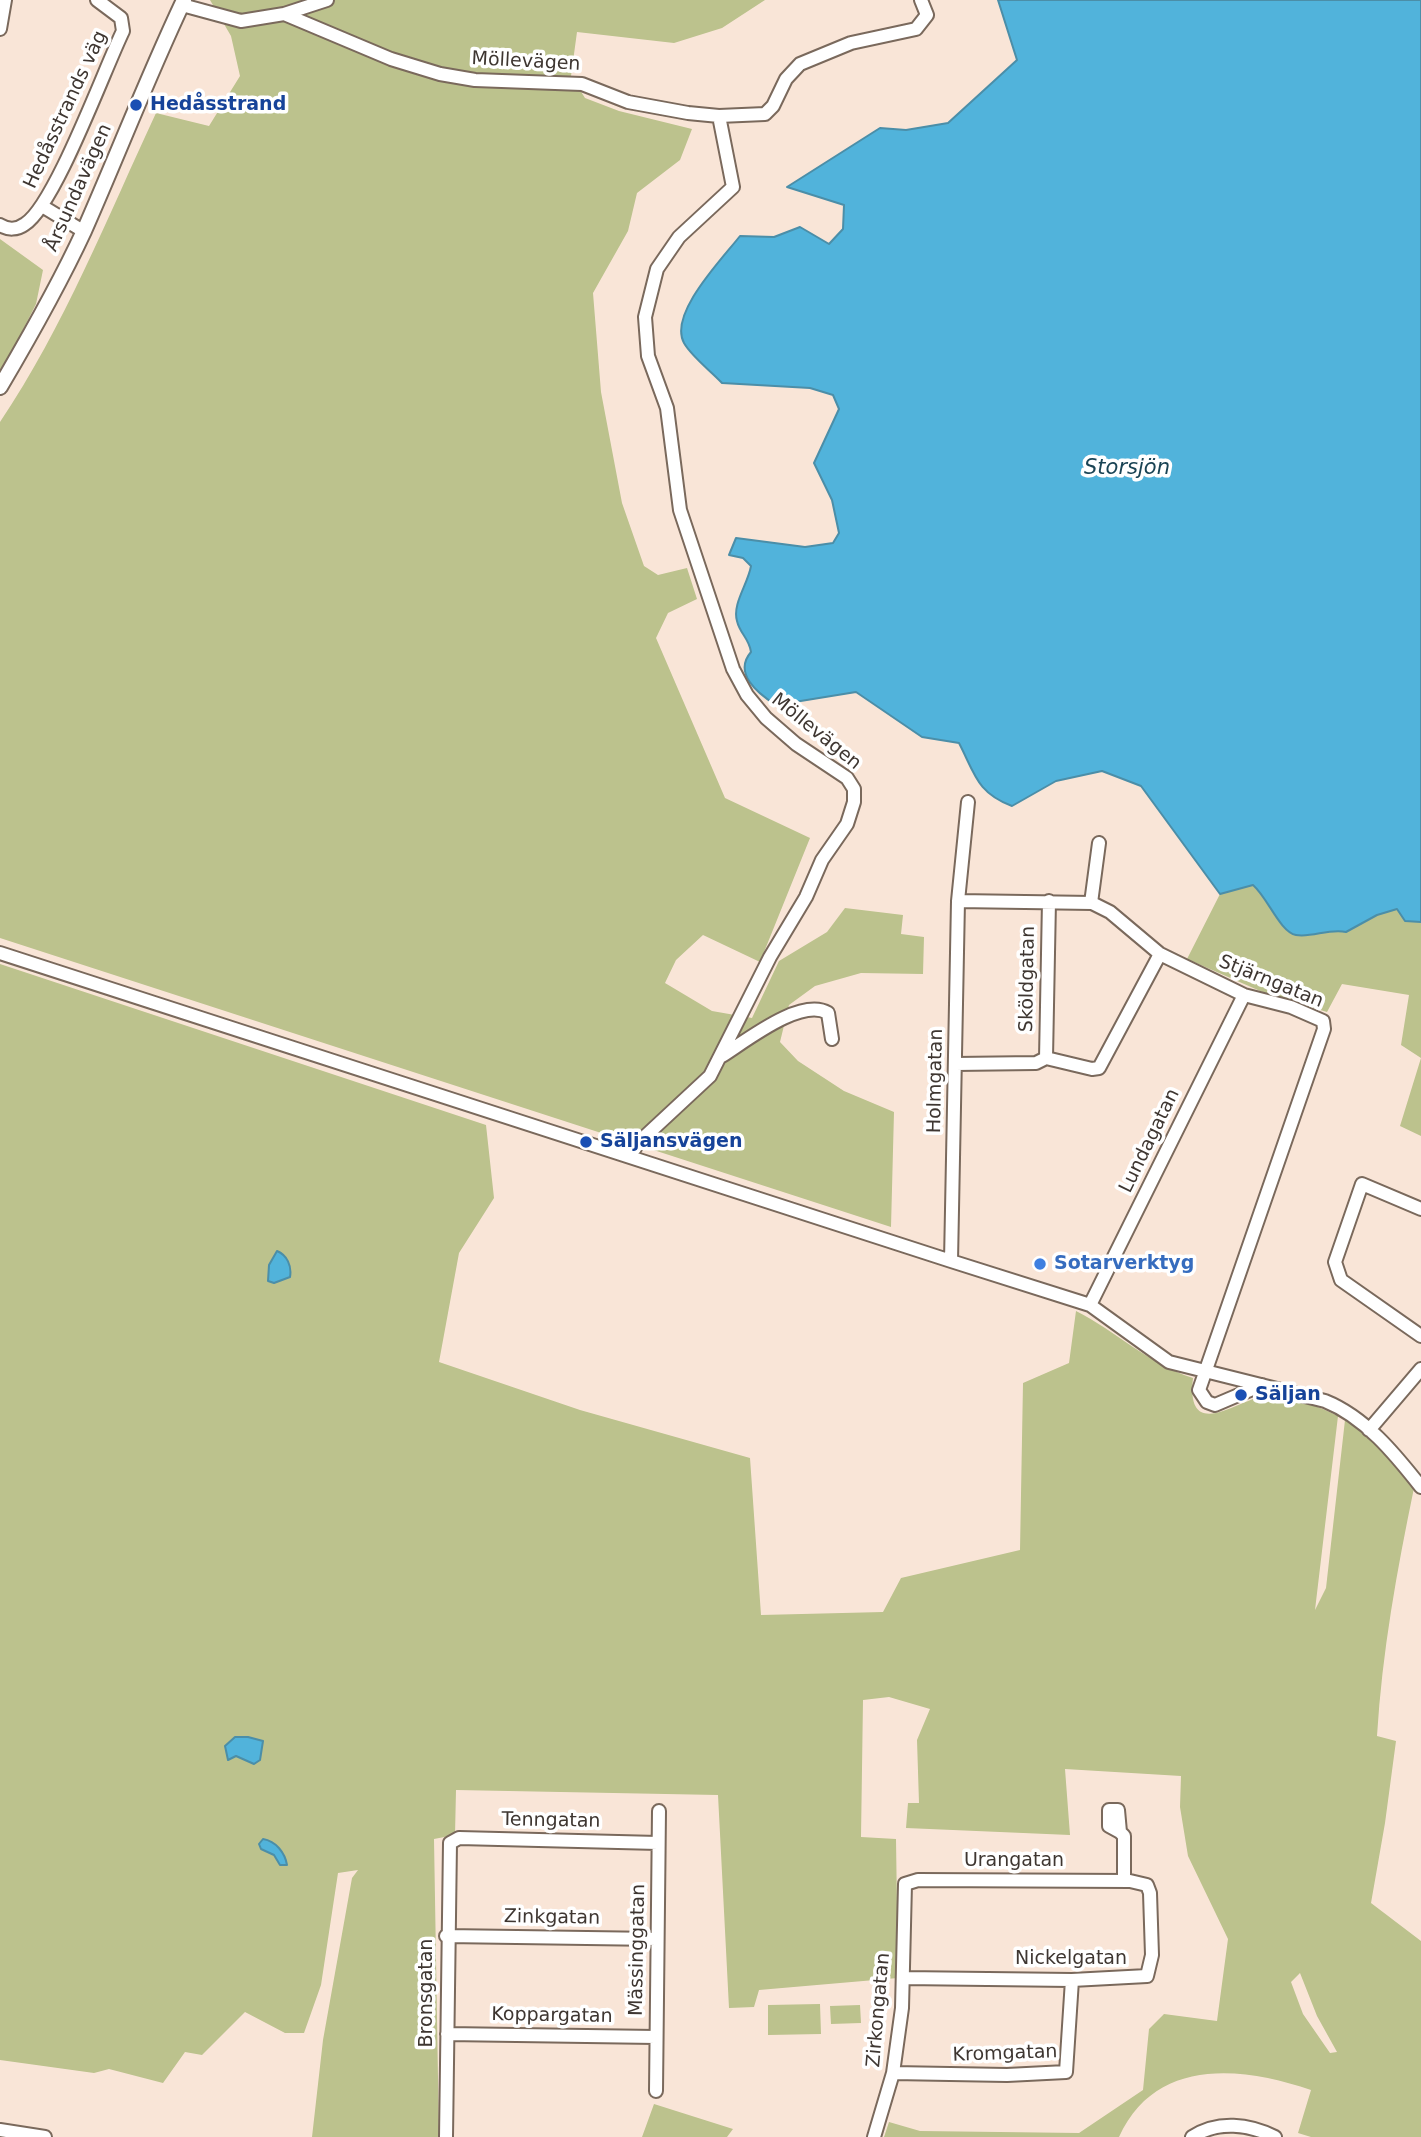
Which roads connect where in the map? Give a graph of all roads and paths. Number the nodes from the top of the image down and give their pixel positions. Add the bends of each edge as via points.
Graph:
1 (5, 0) edge
2 (97, 0) edge
3 (327, 0) edge
4 (921, 0) edge
5 (183, 3) edge
6 (284, 14) junction
7 (0, 29) edge
8 (719, 116) junction
9 (42, 206) junction
10 (0, 225) edge
11 (83, 231) junction
12 (0, 387) edge
13 (968, 802) dead end
14 (1099, 843) dead end
15 (958, 901) junction
16 (1049, 901) junction
17 (1091, 903) junction
18 (0, 953) edge
19 (1160, 954) junction
20 (1244, 995) junction
21 (832, 1039) dead end
22 (722, 1056) junction
23 (1045, 1058) junction
24 (955, 1064) junction
25 (629, 1156) junction
26 (1421, 1209) edge
27 (951, 1261) junction
28 (1090, 1305) junction
29 (1421, 1336) edge
30 (1421, 1369) edge
31 (1203, 1372) junction
32 (1262, 1385) junction
33 (1370, 1430) junction
34 (1421, 1487) edge
35 (659, 1811) dead end
36 (1120, 1832) dead end
37 (658, 1843) junction
38 (448, 1848) joint
39 (1124, 1881) junction
40 (905, 1884) joint
41 (1147, 1885) joint
42 (446, 1936) junction
43 (657, 1939) junction
44 (903, 1978) junction
45 (1072, 1980) junction
46 (447, 2034) junction
47 (656, 2037) junction
48 (893, 2073) junction
49 (656, 2091) dead end
50 (0, 2130) edge
51 (45, 2137) edge
52 (446, 2137) edge
53 (874, 2137) edge
54 (1192, 2137) edge
55 (1275, 2137) edge

1 - 7 street
2 - 9 street, Hedåsstrands väg via 121,18 123,31
3 - 6 street
4 - 8 street, Möllevägen via 927,15 916,29 851,43 800,64 765,114
5 - 6 street via 242,21
5 - 11 main road, Årsundavägen
6 - 8 street, Möllevägen via 391,59 440,74 475,80 582,84 640,105
8 - 22 street, Möllevägen via 733,187 665,255 647,298 648,356 667,408 680,510 733,669 766,718 847,778 855,794 847,824 822,860
9 - 10 street, Hedåsstrands väg via 17,228
9 - 11 street, Hedåsstrands väg
11 - 12 main road, Årsundavägen
13 - 15 street
14 - 17 street
15 - 16 street, Stjärngatan
15 - 24 street, Holmgatan
16 - 17 street, Stjärngatan
16 - 23 street, Sköldgatan
17 - 19 street, Stjärngatan via 1114,915
18 - 25 street
19 - 20 street, Stjärngatan
19 - 23 street via 1103,1065 1092,1069
20 - 28 street, Lundagatan
20 - 31 street, Stjärngatan via 1314,1015 1323,1021 1324,1029
21 - 22 street via 828,1013 809,1008
22 - 25 street, Möllevägen via 710,1076
23 - 24 street via 1036,1063
24 - 27 street, Holmgatan
25 - 27 street
26 - 29 street via 1362,1184 1335,1262 1341,1280
27 - 28 street
28 - 31 street via 1169,1362
30 - 33 street
31 - 32 street
31 - 32 street via 1199,1390 1210,1404 1225,1403
32 - 33 street via 1335,1405
33 - 34 street
35 - 37 street, Mässinggatan
36 - 39 street via 1125,1836
37 - 38 street, Tenngatan via 458,1838
37 - 43 street, Mässinggatan
38 - 42 street, Bronsgatan
39 - 40 street, Urangatan via 918,1880
39 - 41 street, Urangatan
40 - 44 street, Zirkongatan
41 - 45 street, Nickelgatan via 1152,1955 1147,1976
42 - 43 street, Zinkgatan
42 - 46 street, Bronsgatan
43 - 47 street, Mässinggatan
44 - 45 street, Nickelgatan
44 - 48 street, Zirkongatan
45 - 48 street, Kromgatan via 1066,2072
46 - 47 street, Koppargatan
46 - 52 street, Bronsgatan
47 - 49 street, Mässinggatan
48 - 53 street, Zirkongatan
50 - 51 street
54 - 55 street via 1233,2125 1253,2127

